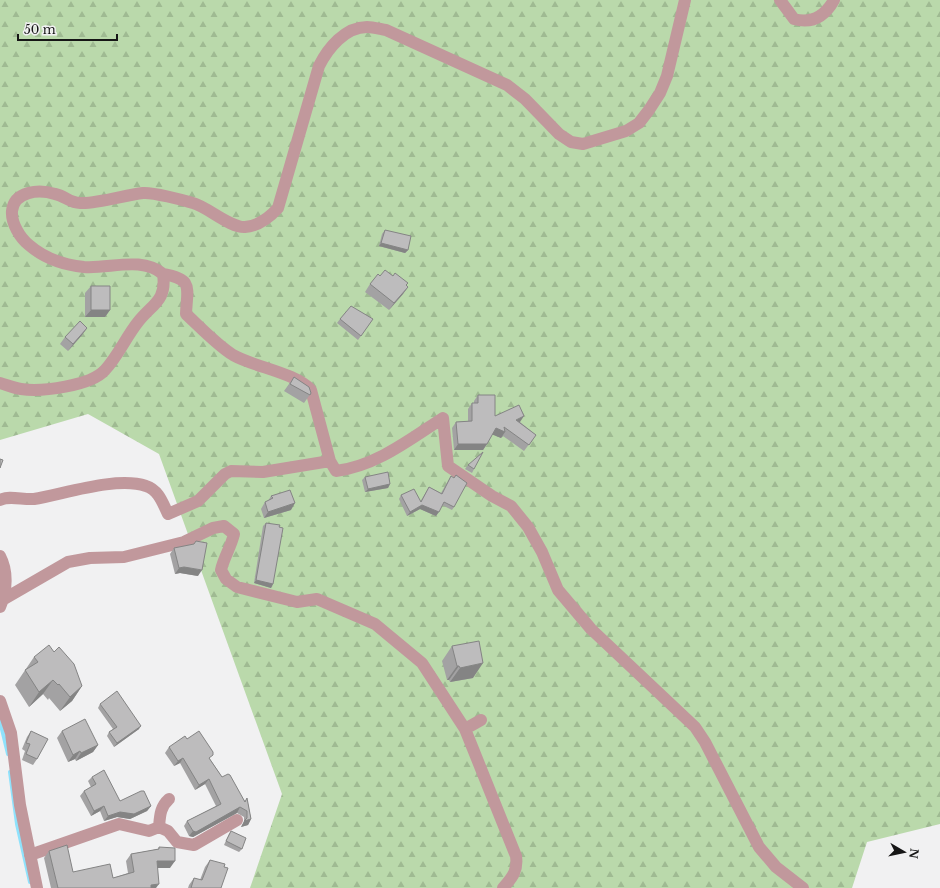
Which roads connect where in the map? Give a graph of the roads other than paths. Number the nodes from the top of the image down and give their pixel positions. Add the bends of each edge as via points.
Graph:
1 (685, 0) edge
2 (780, 0) edge
3 (834, 0) edge
4 (163, 274) junction
5 (0, 383) edge
6 (330, 461) junction
7 (0, 500) edge
8 (0, 556) edge
9 (2, 603) edge
10 (0, 701) edge
11 (481, 720) dead end
12 (465, 729) junction
13 (169, 799) dead end
14 (236, 820) dead end
15 (159, 827) junction
16 (30, 854) junction
17 (37, 888) edge
18 (503, 888) edge
19 (803, 888) edge

1 - 4 street via 673,57 660,94 639,123 626,132 583,144 571,142 559,134 525,99 507,86 386,30 367,27 352,30 326,51 319,66 278,208 270,217 258,224 244,227 194,203 145,192 82,203 70,202 56,194 29,192 19,196 13,204 12,216 16,227 24,241 39,254 84,267 146,264
2 - 3 street via 794,19 805,22 825,13
4 - 5 street via 164,290 158,303 138,321 104,371 90,379 48,389 20,389
4 - 6 street via 184,279 187,286 186,314 232,354 256,366 304,382 310,390
6 - 7 street via 263,472 231,471 198,501 168,514 156,492 146,486 133,484 112,484 32,499
6 - 19 street via 336,471 348,470 381,457 443,418 448,466 511,506 528,527 542,552 558,590 591,629 695,727 759,846 776,867
8 - 9 street via 6,577
9 - 12 street via 68,562 90,558 124,557 184,542 213,528 224,526 234,534 221,570 226,579 237,587 270,596 298,602 317,599 375,624 422,663
10 - 16 street via 11,733 20,805
11 - 12 street
12 - 18 street via 516,856 517,868
13 - 15 street via 161,810
14 - 15 street via 194,844 177,842 168,831
15 - 16 street via 149,831 119,824
16 - 17 street

